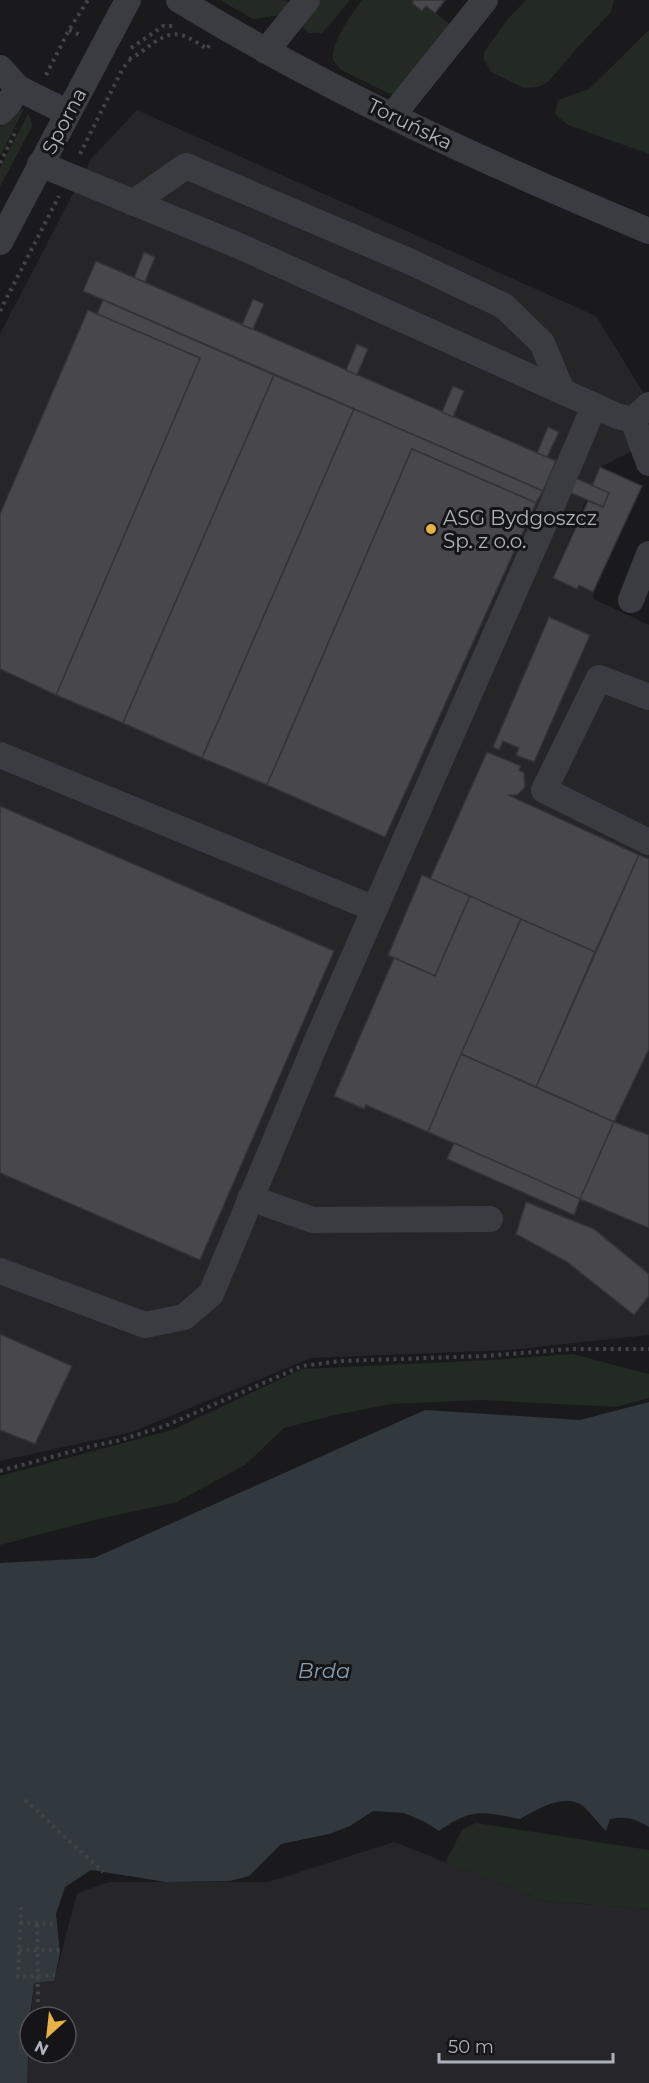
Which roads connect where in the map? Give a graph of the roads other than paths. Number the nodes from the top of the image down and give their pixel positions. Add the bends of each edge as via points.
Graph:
1 (128, 0) edge
2 (179, 0) edge
3 (307, 0) edge
4 (485, 0) edge
5 (266, 51) junction
6 (0, 68) edge
7 (18, 88) junction
8 (0, 112) edge
9 (68, 113) junction
10 (392, 116) junction
11 (40, 164) junction
12 (133, 203) junction
13 (649, 231) edge
14 (0, 242) edge
15 (562, 391) junction
16 (594, 406) junction
17 (641, 412) edge
18 (649, 463) edge
19 (649, 554) edge
20 (631, 600) dead end
21 (649, 697) edge
22 (0, 755) edge
23 (649, 842) edge
24 (375, 909) junction
25 (250, 1198) junction
26 (490, 1219) dead end
27 (0, 1271) edge

1 - 9 street, Sporna
2 - 5 street, Toruńska
3 - 5 street
4 - 10 street
5 - 10 street, Toruńska
6 - 7 street
7 - 8 street
7 - 9 street
9 - 11 street, Sporna
10 - 13 street, Toruńska
11 - 12 street
11 - 14 street, Sporna
12 - 15 street via 237,245
12 - 15 street via 186,166 411,262 504,306 542,343
15 - 16 street
16 - 17 street via 617,416
16 - 24 street
17 - 18 street
19 - 20 street
21 - 23 street via 599,678 544,790
22 - 24 street
24 - 25 street
25 - 26 street via 313,1220
25 - 27 street via 211,1294 184,1317 145,1325

